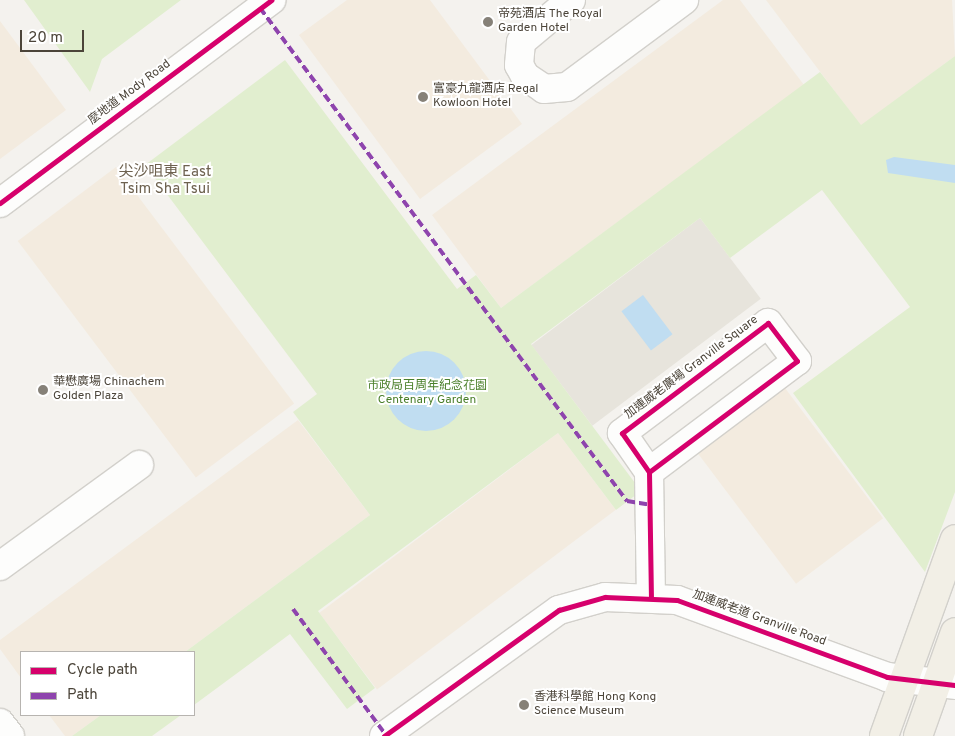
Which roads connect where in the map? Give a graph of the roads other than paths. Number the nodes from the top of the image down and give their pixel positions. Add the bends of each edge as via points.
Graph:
1 (271, 0) edge
2 (571, 0) edge
3 (684, 0) edge
4 (0, 203) edge
5 (139, 465) dead end
6 (649, 472) junction
7 (955, 538) edge
8 (0, 566) edge
9 (650, 598) junction
10 (955, 632) edge
11 (902, 681) junction
12 (945, 685) edge
13 (0, 723) edge
14 (10, 736) edge
15 (384, 736) edge
16 (884, 736) edge
17 (918, 736) edge

1 - 4 street, 麼地道 Mody Road
2 - 3 street via 521,42 519,65 529,80 544,89 568,87
5 - 8 street
6 - 6 street, 加連威老廣場 Granville Square via 622,433 768,323 797,361
6 - 9 street
7 - 11 main road
9 - 11 street, 加連威老道 Granville Road via 703,608
9 - 15 street, 加連威老道 Granville Road via 605,597 559,610
10 - 12 main road
11 - 12 street, 加連威老道 Granville Road
11 - 16 main road
12 - 17 main road
13 - 14 street

